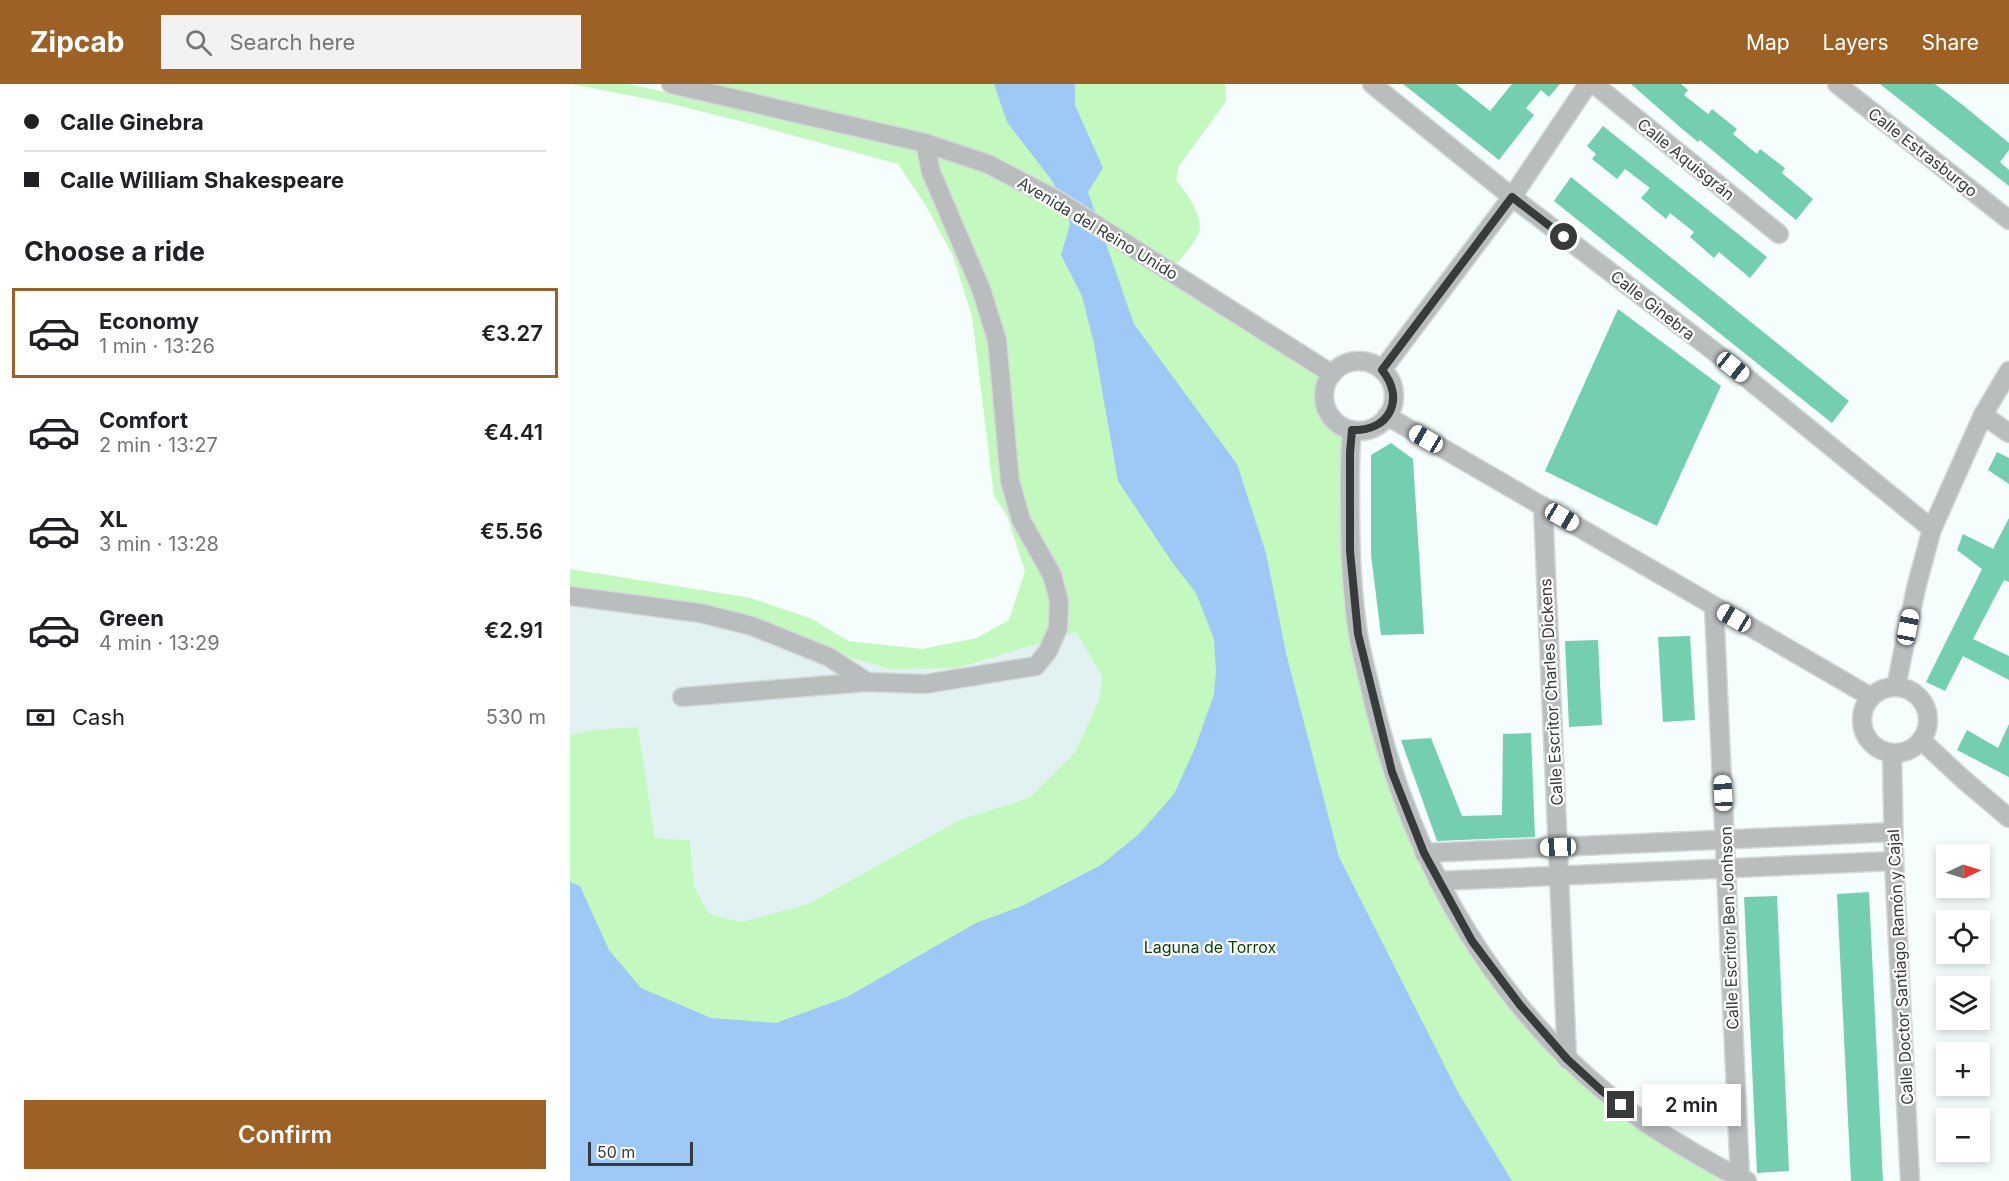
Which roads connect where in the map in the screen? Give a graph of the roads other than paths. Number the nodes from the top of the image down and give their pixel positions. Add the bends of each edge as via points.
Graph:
1 (670, 84) edge
2 (1372, 84) edge
3 (1588, 84) edge
4 (1594, 84) edge
5 (1837, 84) edge
6 (925, 143) junction
7 (1512, 197) junction
8 (2009, 220) edge
9 (1779, 234) dead end
10 (1382, 370) junction
11 (2009, 371) edge
12 (1332, 374) junction
13 (1387, 416) junction
14 (1983, 416) junction
15 (1352, 430) junction
16 (2009, 433) edge
17 (1543, 506) junction
18 (1932, 529) junction
19 (570, 596) edge
20 (1714, 606) junction
21 (867, 682) junction
22 (1896, 687) junction
23 (682, 697) dead end
24 (1871, 697) junction
25 (1921, 740) junction
26 (1892, 753) junction
27 (2009, 818) edge
28 (1893, 832) junction
29 (1725, 840) junction
30 (1558, 847) junction
31 (1424, 853) junction
32 (1894, 861) junction
33 (1726, 868) junction
34 (1559, 875) junction
35 (1438, 881) junction
36 (1567, 1059) junction
37 (1744, 1179) edge
38 (1910, 1181) edge

1 - 6 street, Avenida del Reino Unido
2 - 7 street, Calle Ginebra
3 - 7 street
4 - 9 street, Calle Aquisgrán
5 - 8 street, Calle Estrasburgo
6 - 12 street, Avenida del Reino Unido via 988,164 1057,200
6 - 21 street via 931,172 981,289 997,340 1010,481 1021,520 1052,575 1059,601 1058,628 1036,666 925,684
7 - 10 street
7 - 18 street, Calle Ginebra via 1714,352
10 - 12 street via 1362,361 1340,366
10 - 13 street via 1393,387 1394,397
11 - 14 street
12 - 15 street via 1326,384 1326,408 1341,426
13 - 15 street via 1372,429
13 - 17 street
14 - 16 street
14 - 18 street
15 - 31 street via 1350,551 1358,634 1392,772
17 - 20 street
17 - 30 street, Calle Escritor Charles Dickens
18 - 22 street
19 - 21 street via 700,613 752,626 829,657
20 - 24 street
20 - 29 street, Calle Escritor Ben Jonhson
21 - 23 street
22 - 24 street
22 - 25 street via 1915,693 1926,710 1928,721
24 - 26 street via 1865,705 1862,726 1873,745
25 - 26 street via 1908,750
25 - 27 street
26 - 28 street, Calle Doctor Santiago Ramón y Cajal
28 - 29 street
28 - 32 street, Calle Doctor Santiago Ramón y Cajal
29 - 30 street
29 - 33 street, Calle Escritor Ben Jonhson
30 - 31 street
30 - 34 street, Calle Escritor Charles Dickens
31 - 35 street
32 - 33 street
32 - 38 street, Calle Doctor Santiago Ramón y Cajal
33 - 34 street
33 - 37 street, Calle Escritor Ben Jonhson
34 - 35 street
34 - 36 street, Calle Escritor Charles Dickens
35 - 36 street via 1472,941
36 - 37 street via 1659,1133

